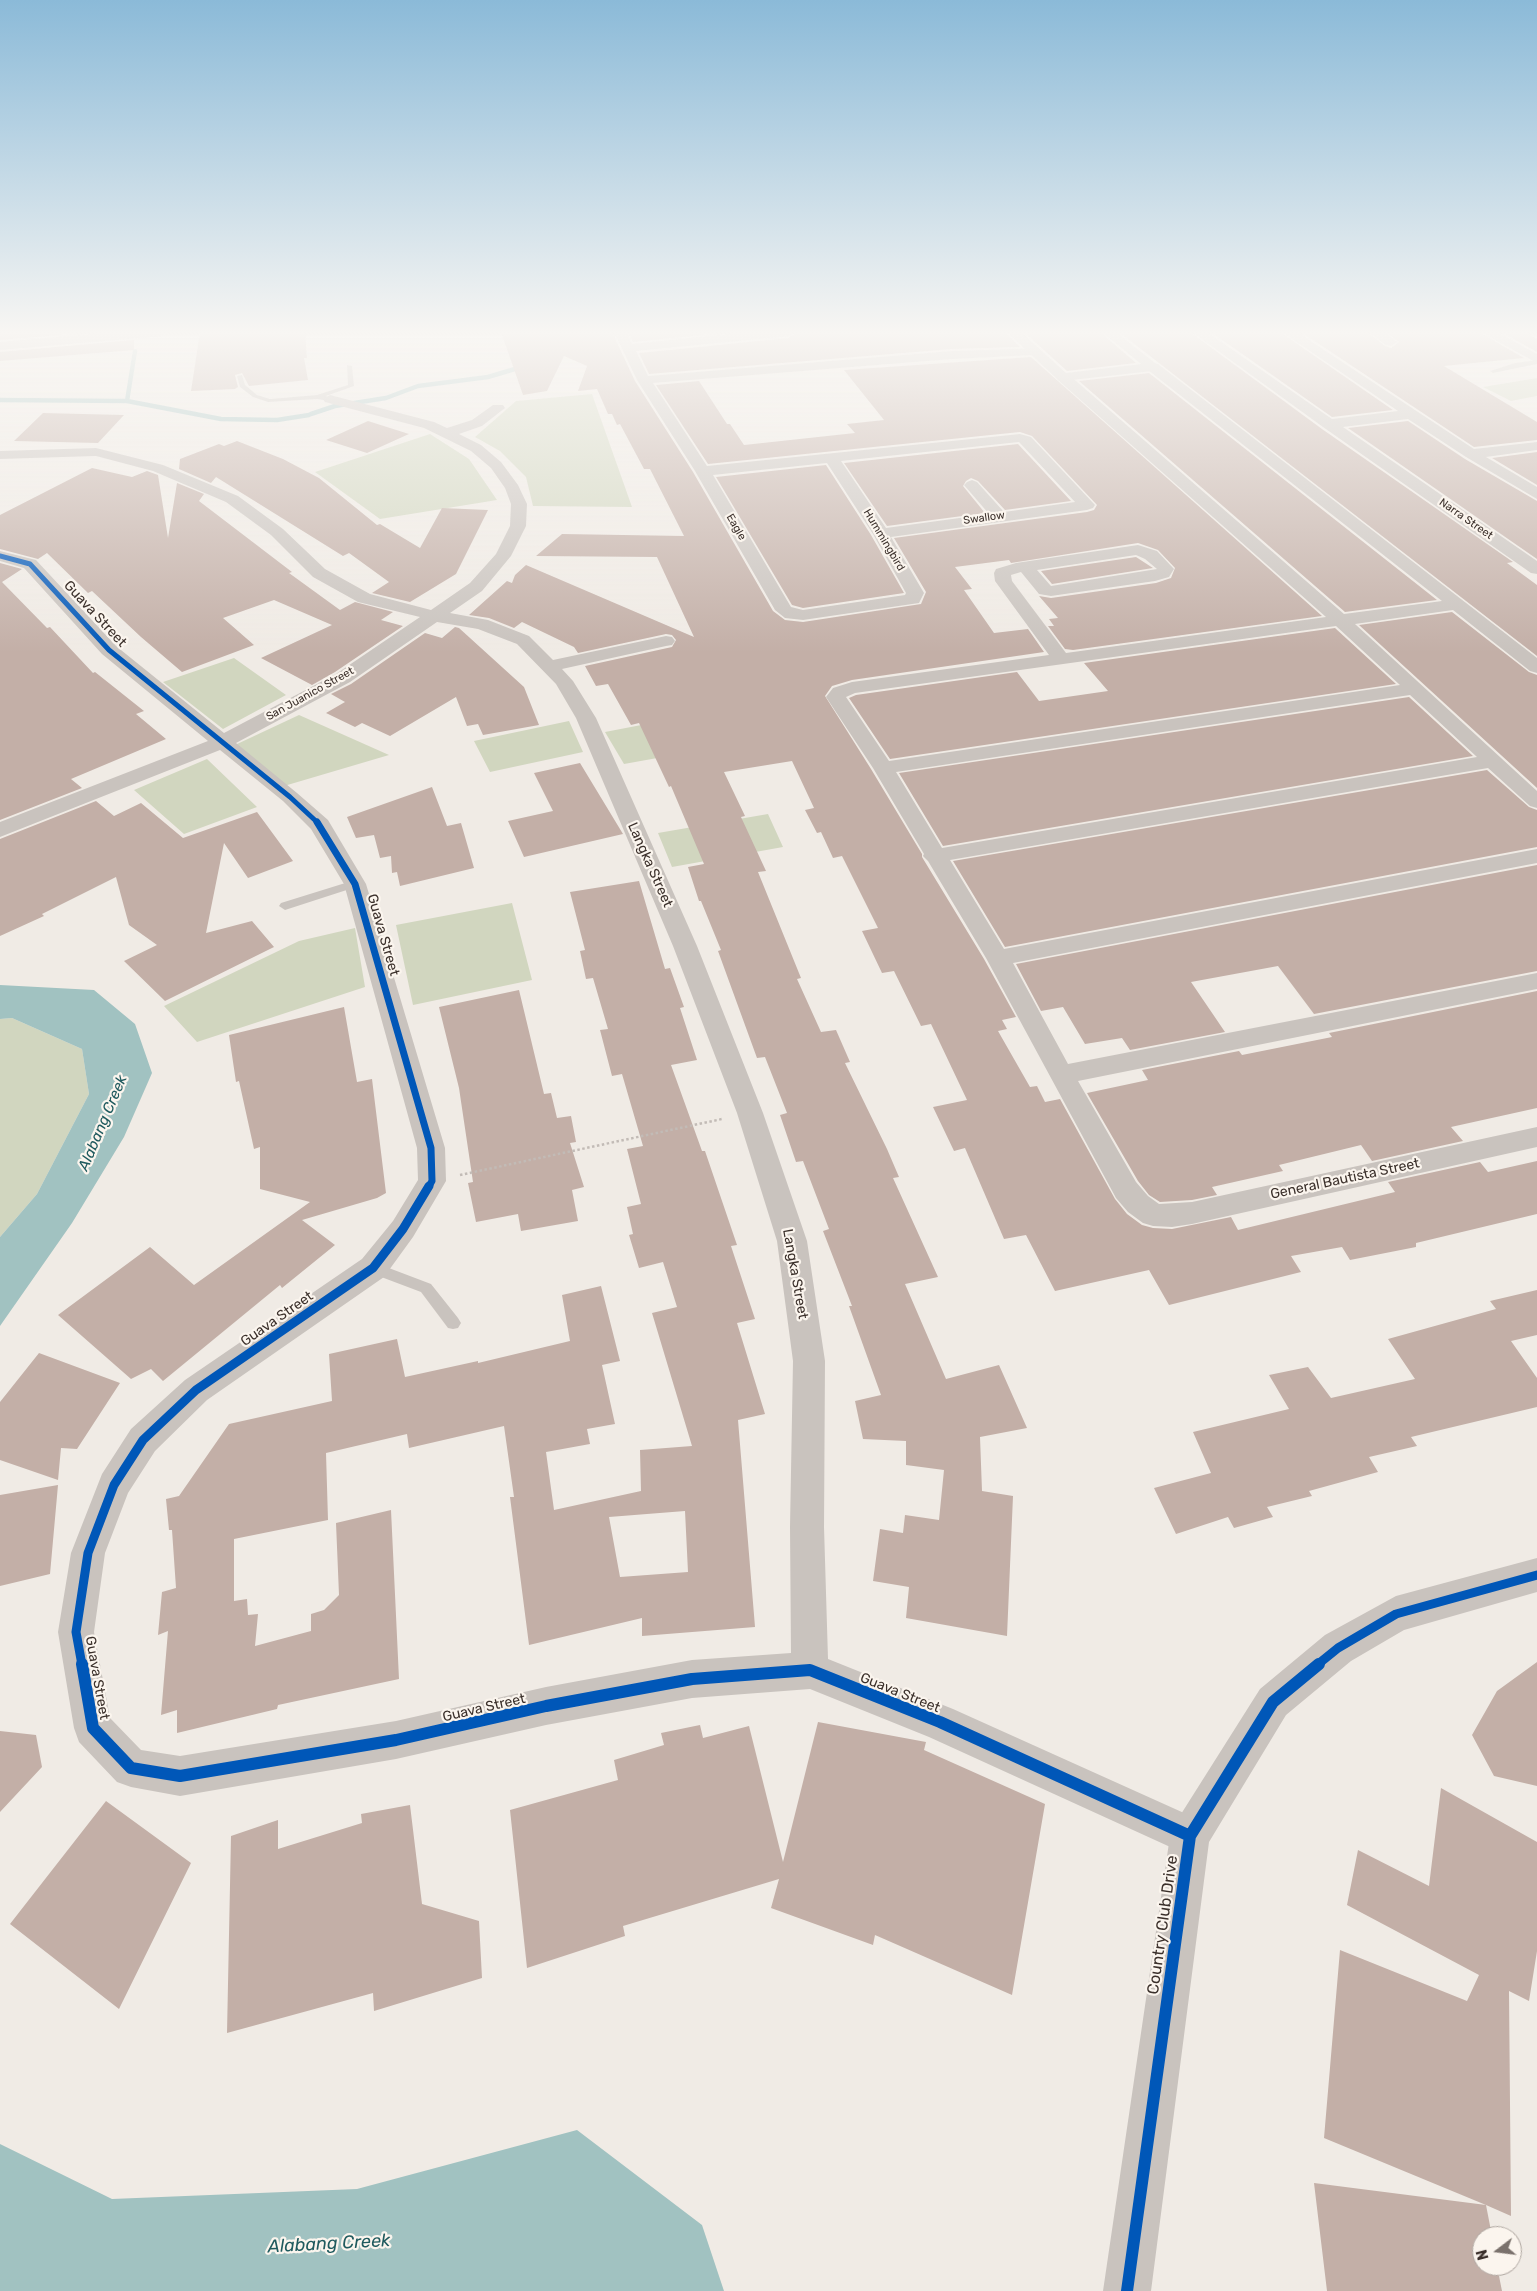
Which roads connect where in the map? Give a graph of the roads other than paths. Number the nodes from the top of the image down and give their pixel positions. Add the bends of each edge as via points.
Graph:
1 (459, 439) edge
2 (682, 439) edge
3 (1011, 439) edge
4 (1023, 439) edge
5 (1134, 439) edge
6 (1246, 439) edge
7 (1349, 439) edge
8 (1449, 439) edge
9 (1537, 446) edge
10 (1471, 454) junction
11 (0, 455) edge
12 (832, 458) junction
13 (703, 471) junction
14 (972, 485) dead end
15 (1534, 490) edge
16 (999, 516) junction
17 (881, 534) junction
18 (0, 556) edge
19 (1024, 567) junction
20 (1537, 569) edge
21 (913, 598) joint
22 (1458, 604) junction
23 (436, 616) junction
24 (1339, 619) junction
25 (666, 641) dead end
26 (1062, 660) junction
27 (549, 666) junction
28 (1537, 667) edge
29 (1414, 689) junction
30 (223, 742) junction
31 (1491, 761) junction
32 (883, 768) junction
33 (1537, 802) edge
34 (0, 830) edge
35 (934, 856) junction
36 (1537, 856) edge
37 (355, 884) junction
38 (285, 906) dead end
39 (998, 958) junction
40 (1537, 981) edge
41 (1061, 1075) junction
42 (1537, 1137) edge
43 (374, 1268) junction
44 (453, 1323) dead end
45 (1537, 1575) edge
46 (810, 1670) junction
47 (1190, 1836) junction
48 (1127, 2291) edge

1 - 23 street, San Juanico Street via 476,448 496,466 512,488 519,504 518,526 503,556 476,587
2 - 13 street, Eagle
3 - 12 street, Swallow
4 - 16 street, Swallow via 1087,505
5 - 24 street
6 - 22 street
7 - 20 street, Narra Street
8 - 10 street
9 - 10 street
10 - 15 street
11 - 23 street, Langka Street via 96,452 158,468 232,499 277,532 319,573 364,598
12 - 13 street
12 - 17 street, Hummingbird
13 - 21 street, Eagle via 784,610 803,615 904,602
14 - 16 street
16 - 17 street, Swallow
17 - 21 street, Hummingbird via 915,594
18 - 30 street, Guava Street via 30,564 109,650
19 - 19 street via 1138,550 1151,555 1166,569 1155,576 1051,591 1045,590
19 - 26 street via 1002,573 1003,578
22 - 24 street
22 - 28 street
23 - 27 street, Langka Street via 482,624 523,640
23 - 30 street, San Juanico Street via 343,678
24 - 26 street
24 - 29 street
25 - 27 street
26 - 32 street via 840,692 836,697
27 - 46 street, Langka Street via 564,681 586,718 685,946 750,1113 792,1242 809,1361 807,1527
29 - 31 street
29 - 32 street
30 - 34 street, San Juanico Street
30 - 37 street, Guava Street via 320,825
31 - 33 street
31 - 35 street
32 - 35 street
35 - 39 street
36 - 39 street
37 - 38 lane
37 - 43 street, Guava Street via 431,1148 432,1181
39 - 41 street
40 - 41 street
41 - 42 street, General Bautista Street via 1126,1190 1153,1215 1192,1213
43 - 44 lane via 426,1288
43 - 46 street, Guava Street via 196,1390 143,1440 114,1486 88,1553 76,1632 92,1728 131,1768 180,1776 396,1740 546,1706 692,1678
45 - 47 street, Country Club Drive via 1396,1614 1338,1648 1273,1702
46 - 47 street, Guava Street via 940,1722
47 - 48 street, Country Club Drive

